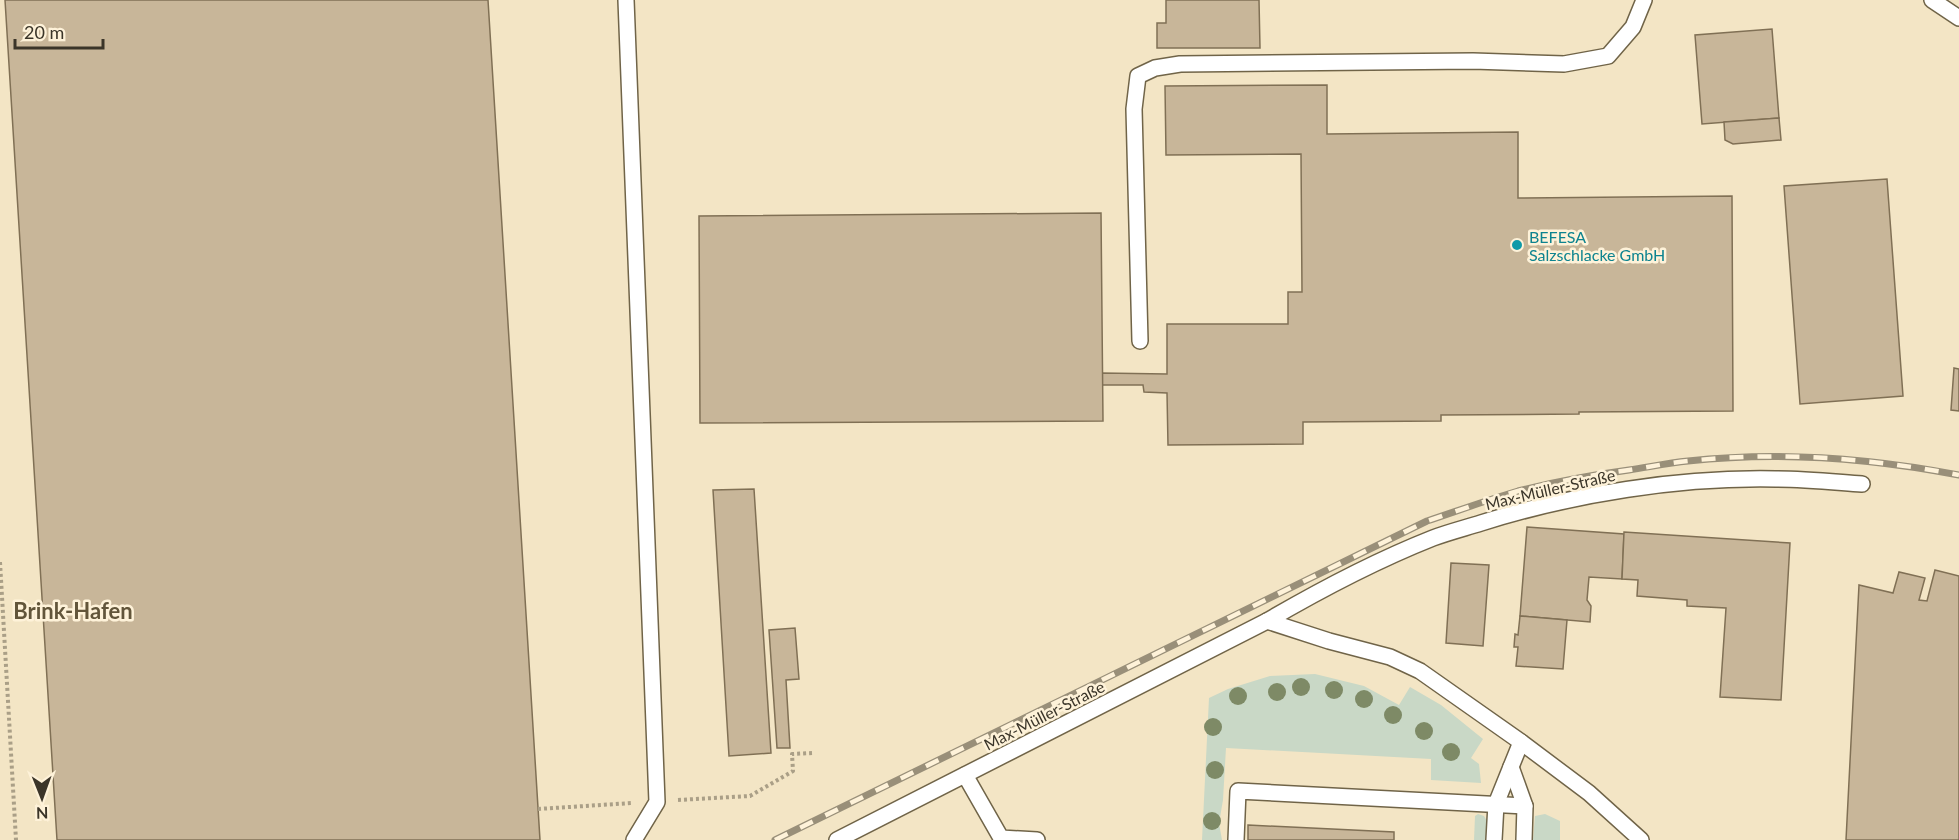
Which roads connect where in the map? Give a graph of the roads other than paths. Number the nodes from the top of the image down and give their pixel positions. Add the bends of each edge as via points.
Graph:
1 (626, 0) edge
2 (1644, 0) edge
3 (1932, 0) edge
4 (1959, 18) edge
5 (1140, 341) dead end
6 (1862, 484) dead end
7 (1267, 621) junction
8 (1521, 742) junction
9 (1511, 766) junction
10 (965, 775) junction
11 (1496, 804) junction
12 (1525, 806) junction
13 (1634, 838) edge
14 (634, 840) edge
15 (837, 840) edge
16 (1037, 840) edge
17 (1236, 840) edge
18 (1494, 840) edge
19 (1524, 840) edge

1 - 14 lane via 657,802
2 - 5 lane via 1633,27 1608,56 1564,64 1180,64 1155,68 1138,76 1134,109
3 - 4 lane
6 - 7 lane, Max-Müller-Straße via 1776,479 1710,481 1571,499 1434,538 1325,588
7 - 8 lane via 1390,657 1420,671
7 - 10 lane, Max-Müller-Straße
8 - 9 lane
8 - 13 lane via 1589,793
9 - 11 lane
9 - 12 lane
10 - 15 lane, Max-Müller-Straße
10 - 16 lane via 1001,838
11 - 12 lane
11 - 17 lane via 1238,791
11 - 18 lane
12 - 19 lane

